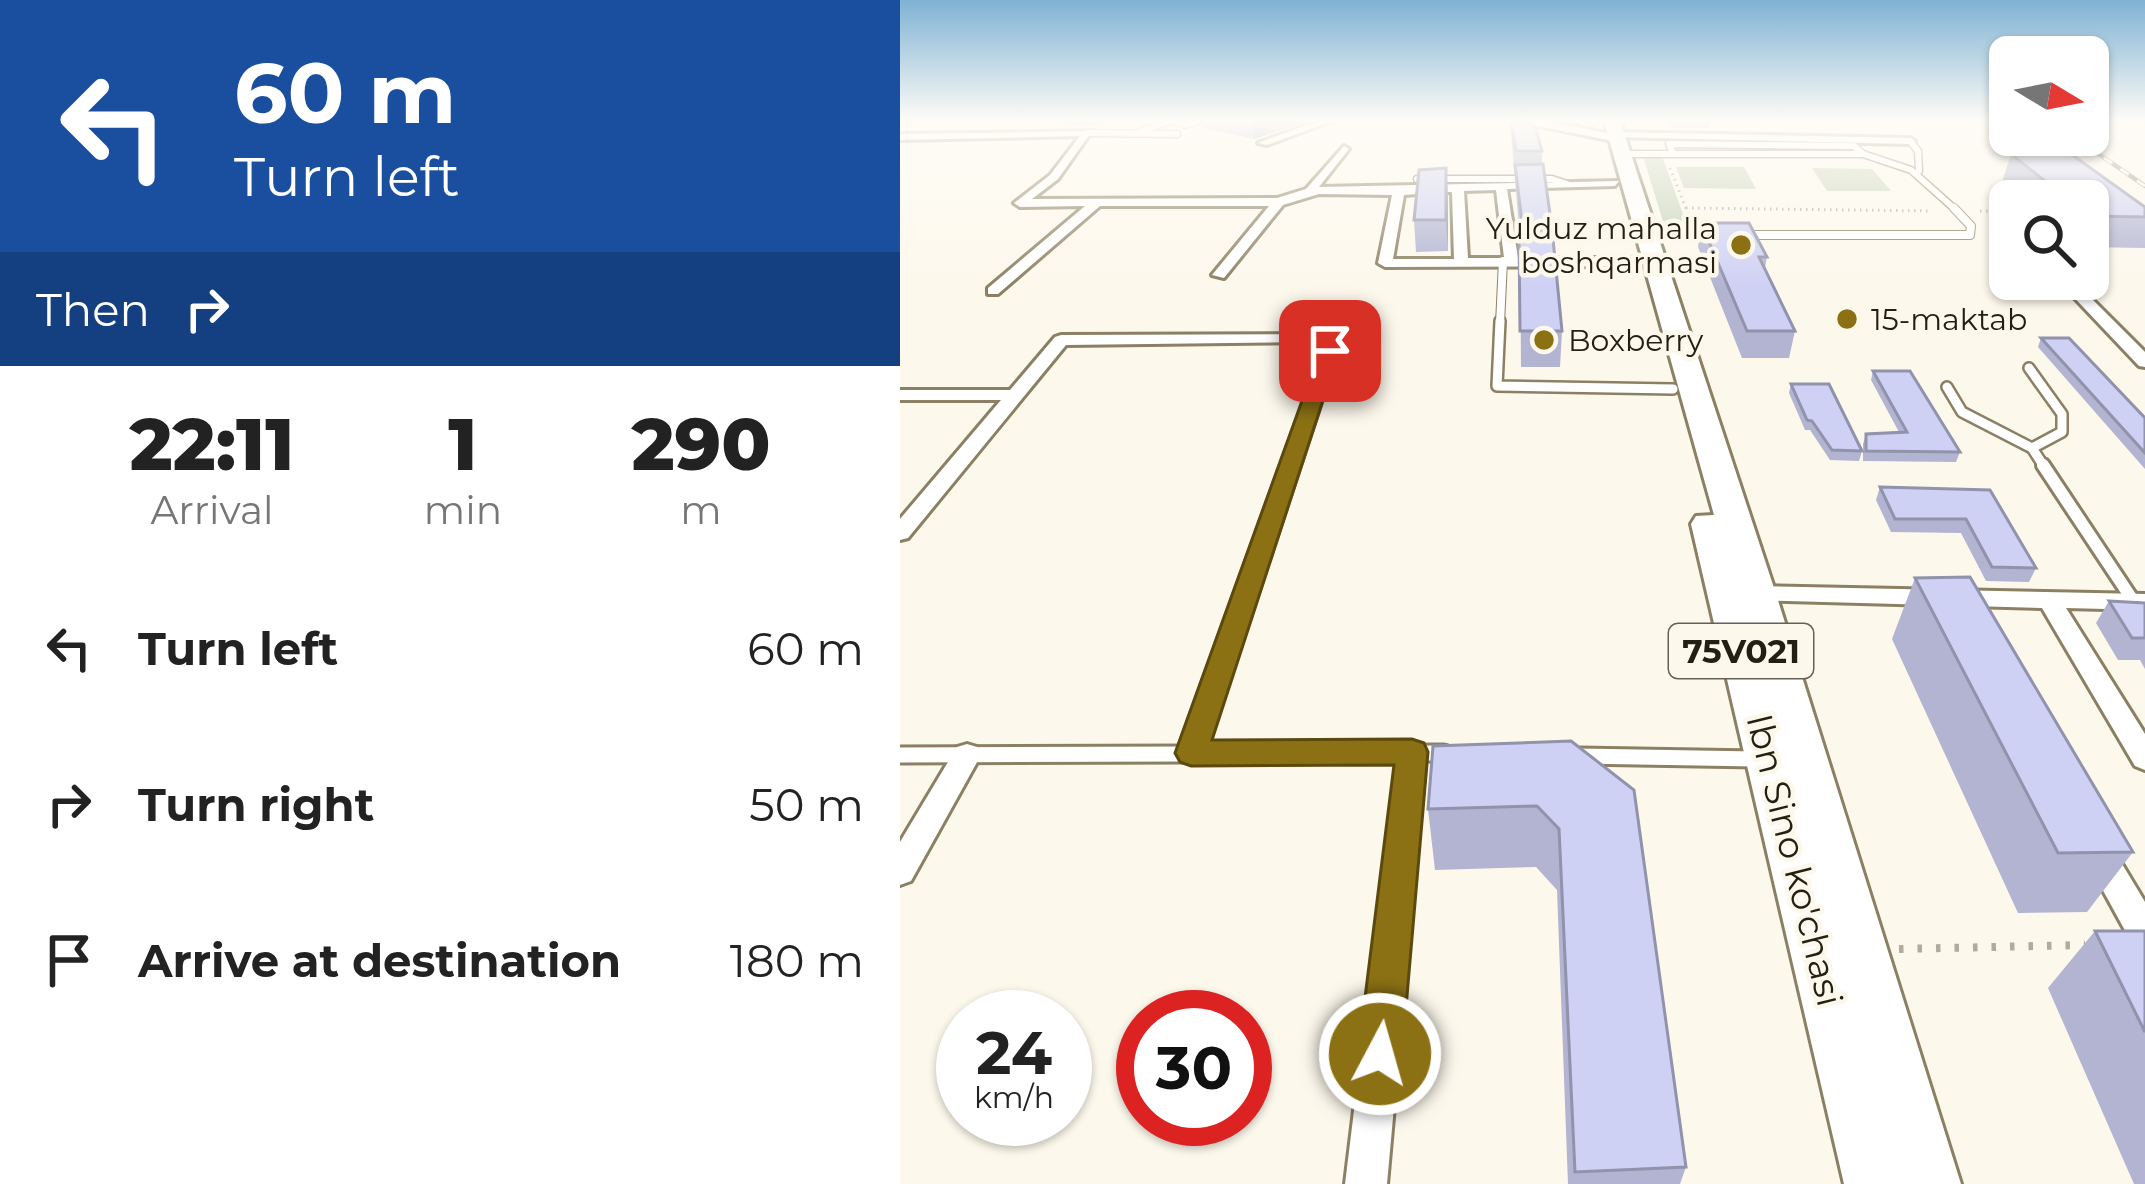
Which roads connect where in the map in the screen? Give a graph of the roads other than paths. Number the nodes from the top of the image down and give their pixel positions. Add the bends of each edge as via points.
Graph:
1 (1055, 176) edge
2 (1322, 176) edge
3 (1574, 176) edge
4 (1622, 176) edge
5 (1924, 176) edge
6 (1417, 179) edge
7 (1567, 184) junction
8 (1501, 186) junction
9 (1458, 188) junction
10 (1310, 191) junction
11 (1400, 191) junction
12 (1097, 202) junction
13 (1280, 202) junction
14 (1642, 248) junction
15 (1507, 261) junction
16 (1461, 262) junction
17 (1219, 275) dead end
18 (993, 291) dead end
19 (2085, 300) edge
20 (1307, 339) dead end
21 (1330, 351) dead end
22 (2145, 362) edge
23 (2029, 368) dead end
24 (1947, 387) dead end
25 (1673, 389) junction
26 (900, 395) edge
27 (1016, 395) junction
28 (2032, 448) junction
29 (900, 533) edge
30 (1756, 593) junction
31 (1952, 597) junction
32 (2049, 599) junction
33 (2140, 602) edge
34 (1975, 637) edge
35 (1412, 752) junction
36 (1191, 753) junction
37 (1457, 753) edge
38 (900, 755) edge
39 (968, 755) junction
40 (1570, 756) edge
41 (2145, 758) edge
42 (1769, 759) junction
43 (2088, 835) edge
44 (900, 872) edge
45 (2145, 934) edge
46 (1366, 1184) edge
47 (1877, 1184) edge
48 (1927, 1184) edge

1 - 12 street via 1020,202
2 - 10 street
3 - 7 street
4 - 14 main road, Ibn Sino ko'chasi / 75V021
5 - 14 lane via 1971,226 1970,235
6 - 7 lane
7 - 8 street
8 - 9 street
8 - 15 street
9 - 11 street
9 - 16 street
10 - 11 street
10 - 13 street
11 - 16 street via 1385,263
12 - 13 street
12 - 18 street
13 - 17 street
14 - 15 street
14 - 25 main road, Ibn Sino ko'chasi / 75V021
14 - 30 main road, Ibn Sino ko'chasi / 75V021
15 - 16 street
15 - 25 lane via 1497,386
19 - 22 street
20 - 27 street via 1061,340
21 - 36 street
23 - 28 lane via 2062,414 2062,433
24 - 28 lane via 1962,412
25 - 42 main road, Ibn Sino ko'chasi / 75V021
26 - 27 street
27 - 29 street
28 - 33 lane
30 - 31 street
30 - 48 main road, Ibn Sino ko'chasi / 75V021
31 - 32 street
31 - 34 street
32 - 33 street
32 - 41 street
35 - 36 lane
35 - 37 lane
35 - 46 street
36 - 39 lane
38 - 39 lane
39 - 44 street
40 - 42 lane
42 - 47 main road, Ibn Sino ko'chasi / 75V021
43 - 45 street

